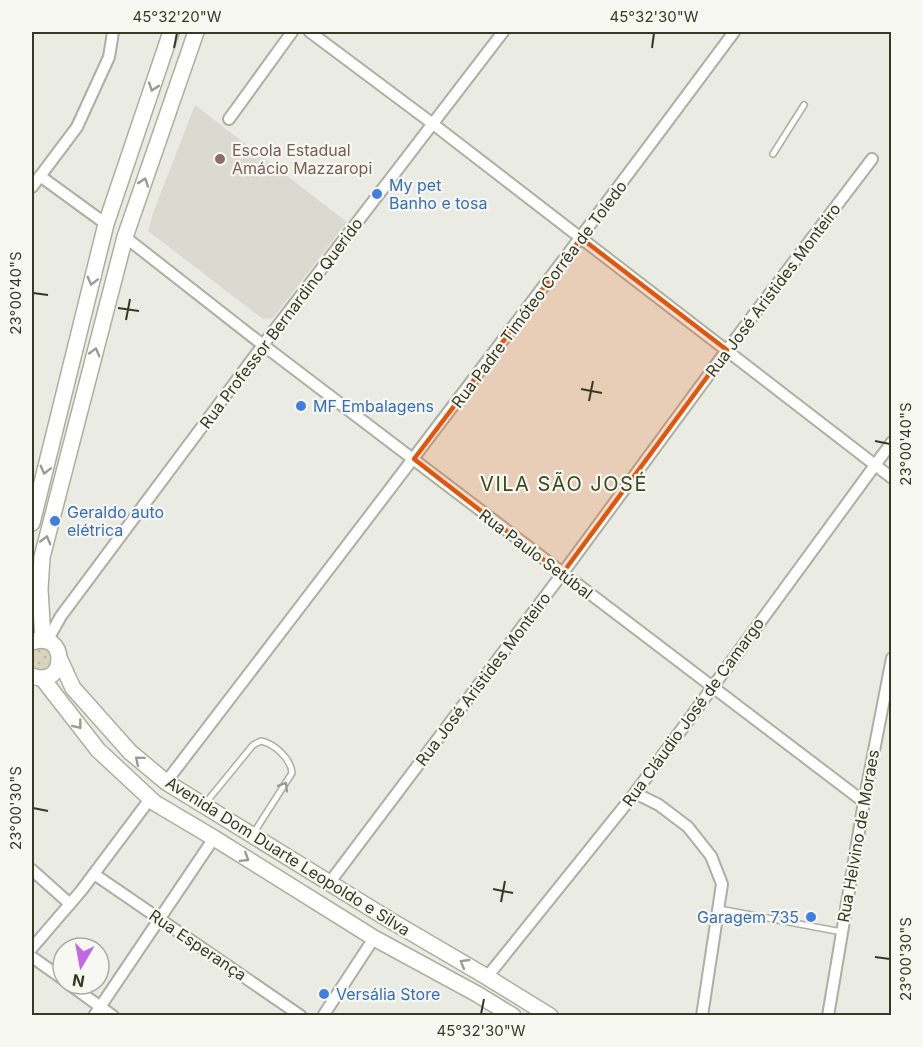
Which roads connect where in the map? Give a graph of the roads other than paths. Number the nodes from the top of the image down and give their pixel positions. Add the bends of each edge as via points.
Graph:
1 (113, 32) edge
2 (196, 32) edge
3 (292, 32) edge
4 (310, 32) edge
5 (503, 32) edge
6 (734, 32) edge
7 (170, 36) edge
8 (190, 48) junction
9 (804, 105) dead end
10 (229, 119) dead end
11 (433, 124) junction
12 (773, 154) dead end
13 (872, 159) dead end
14 (40, 176) junction
15 (32, 187) edge
16 (106, 224) junction
17 (125, 237) junction
18 (581, 238) junction
19 (85, 310) junction
20 (105, 315) junction
21 (263, 345) junction
22 (727, 350) junction
23 (891, 442) edge
24 (414, 459) junction
25 (874, 465) junction
26 (891, 478) edge
27 (32, 524) edge
28 (562, 574) junction
29 (41, 612) junction
30 (61, 615) junction
31 (41, 641) edge
32 (891, 658) edge
33 (60, 660) junction
34 (35, 678) edge
35 (712, 687) junction
36 (166, 782) junction
37 (635, 793) junction
38 (150, 799) junction
39 (864, 802) junction
40 (204, 806) junction
41 (252, 836) junction
42 (214, 838) junction
43 (32, 870) edge
44 (94, 874) junction
45 (330, 882) junction
46 (70, 904) junction
47 (719, 909) junction
48 (159, 918) junction
49 (842, 932) junction
50 (374, 938) junction
51 (32, 948) edge
52 (32, 957) edge
53 (51, 971) edge
54 (487, 976) junction
55 (477, 994) junction
56 (81, 996) edge
57 (97, 1011) edge
58 (113, 1016) edge
59 (302, 1016) edge
60 (323, 1016) edge
61 (513, 1016) edge
62 (550, 1016) edge
63 (702, 1016) edge
64 (828, 1016) edge

1 - 14 street via 110,57 77,127
2 - 8 main road
3 - 10 street
4 - 11 street
5 - 11 street, Rua Professor Bernardino Querido
6 - 18 street, Rua Padre Timóteo Corrêa de Toledo
7 - 8 main road
7 -> 16 main road
17 -> 8 main road
9 - 12 lane
11 - 18 street
11 - 21 street, Rua Professor Bernardino Querido
13 - 22 street, Rua José Aristides Monteiro
14 - 15 street
14 - 16 street
16 -> 19 main road
17 - 20 main road
17 - 21 street, Rua Paulo Setúbal
18 - 22 street
18 - 24 street, Rua Padre Timóteo Corrêa de Toledo
19 - 20 main road
19 -> 27 main road
29 -> 20 main road via 42,557
21 - 24 street, Rua Paulo Setúbal
21 - 30 street, Rua Professor Bernardino Querido
22 - 25 street
22 - 28 street, Rua José Aristides Monteiro
23 - 25 street, Rua Cláudio José de Camargo
24 - 28 street, Rua Paulo Setúbal
24 - 36 street, Rua Padre Timóteo Corrêa de Toledo
25 - 26 street
25 - 35 street, Rua Cláudio José de Camargo
28 - 35 street, Rua Paulo Setúbal
28 - 45 street, Rua José Aristides Monteiro
29 - 30 street
29 - 31 main road
30 - 31 street, Rua Professor Bernardino Querido
31 - 33 main road, Avenida Dom Duarte Leopoldo e Silva via 58,650
32 - 39 street, Rua Helvino de Moraes
33 - 34 main road via 52,674
36 -> 33 main road, Avenida Dom Duarte Leopoldo e Silva via 130,752 73,688
34 -> 38 main road, Avenida Dom Duarte Leopoldo e Silva via 98,750
35 - 37 street, Rua Cláudio José de Camargo
35 - 39 street, Rua Paulo Setúbal
36 - 40 main road, Avenida Dom Duarte Leopoldo e Silva
37 - 47 street via 688,827 711,856 722,884
37 - 54 street, Rua Cláudio José de Camargo
38 - 42 main road, Avenida Dom Duarte Leopoldo e Silva
38 - 44 street
39 - 49 street, Rua Helvino de Moraes
40 - 41 main road, Avenida Dom Duarte Leopoldo e Silva
41 -> 40 lane via 292,773 289,761 269,743 253,745
41 - 45 main road, Avenida Dom Duarte Leopoldo e Silva
42 - 48 street
42 -> 50 main road, Avenida Dom Duarte Leopoldo e Silva
43 - 46 street
44 - 46 street
44 - 48 street, Rua Esperança
54 -> 45 main road, Avenida Dom Duarte Leopoldo e Silva
46 - 51 street
47 - 49 lane
47 - 63 street
48 - 57 street
48 - 59 street, Rua Esperança
49 - 64 street, Rua Helvino de Moraes
50 - 55 main road, Avenida Dom Duarte Leopoldo e Silva
50 - 60 street
52 - 53 street
54 - 55 main road
54 - 62 main road, Avenida Dom Duarte Leopoldo e Silva
55 - 61 main road, Avenida Dom Duarte Leopoldo e Silva
56 - 57 street
57 - 58 street

